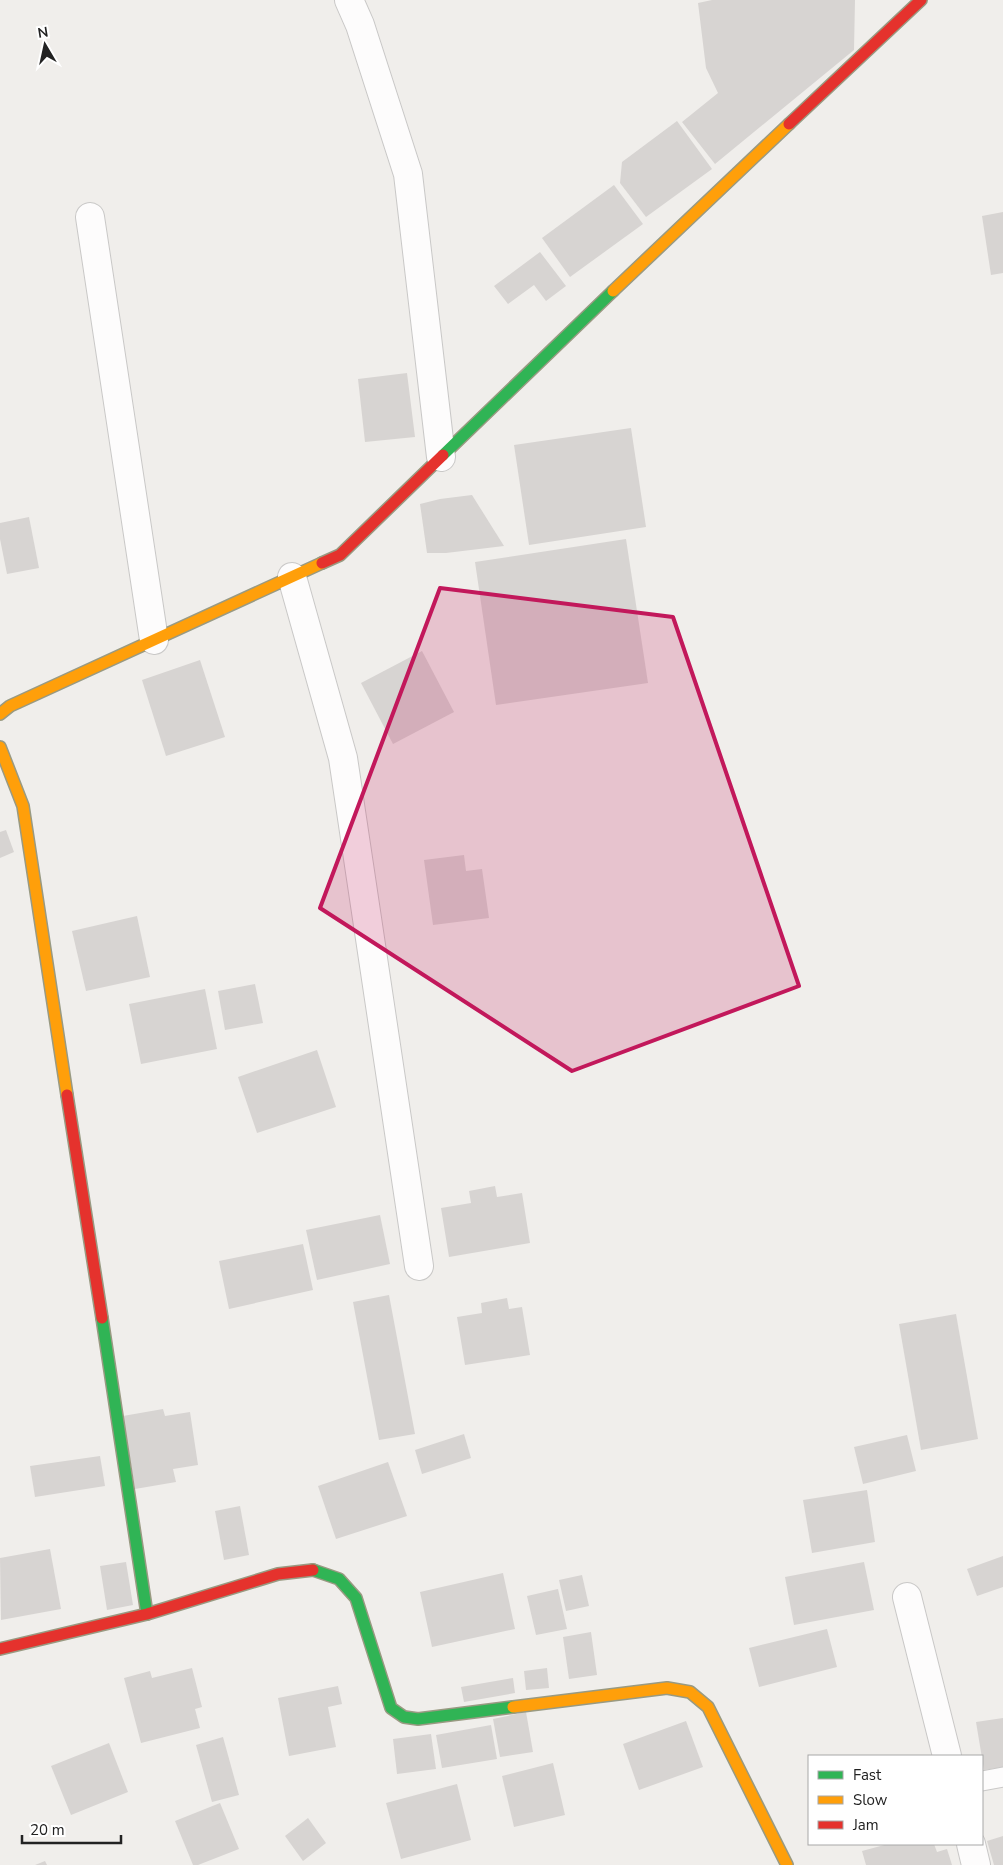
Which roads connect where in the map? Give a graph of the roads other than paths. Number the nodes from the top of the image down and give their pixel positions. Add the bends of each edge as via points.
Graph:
1 (349, 0) edge
2 (921, 0) edge
3 (90, 217) dead end
4 (441, 457) junction
5 (292, 577) junction
6 (154, 640) junction
7 (0, 714) edge
8 (0, 747) edge
9 (419, 1266) dead end
10 (906, 1597) dead end
11 (147, 1614) junction
12 (0, 1649) edge
13 (947, 1755) edge
14 (1003, 1777) edge
15 (983, 1781) edge
16 (971, 1845) edge
17 (787, 1865) edge
18 (976, 1865) edge

1 - 4 street via 408,174
2 - 4 street
3 - 6 street
4 - 5 street via 340,555
5 - 6 street
5 - 9 street via 343,758
6 - 7 street via 10,706
8 - 11 street via 23,806
10 - 13 street
11 - 12 street
11 - 17 street via 278,1574 311,1569 339,1579 356,1598 391,1708 404,1716 418,1719 667,1688 684,1689 708,1707
14 - 15 lane
16 - 18 street

